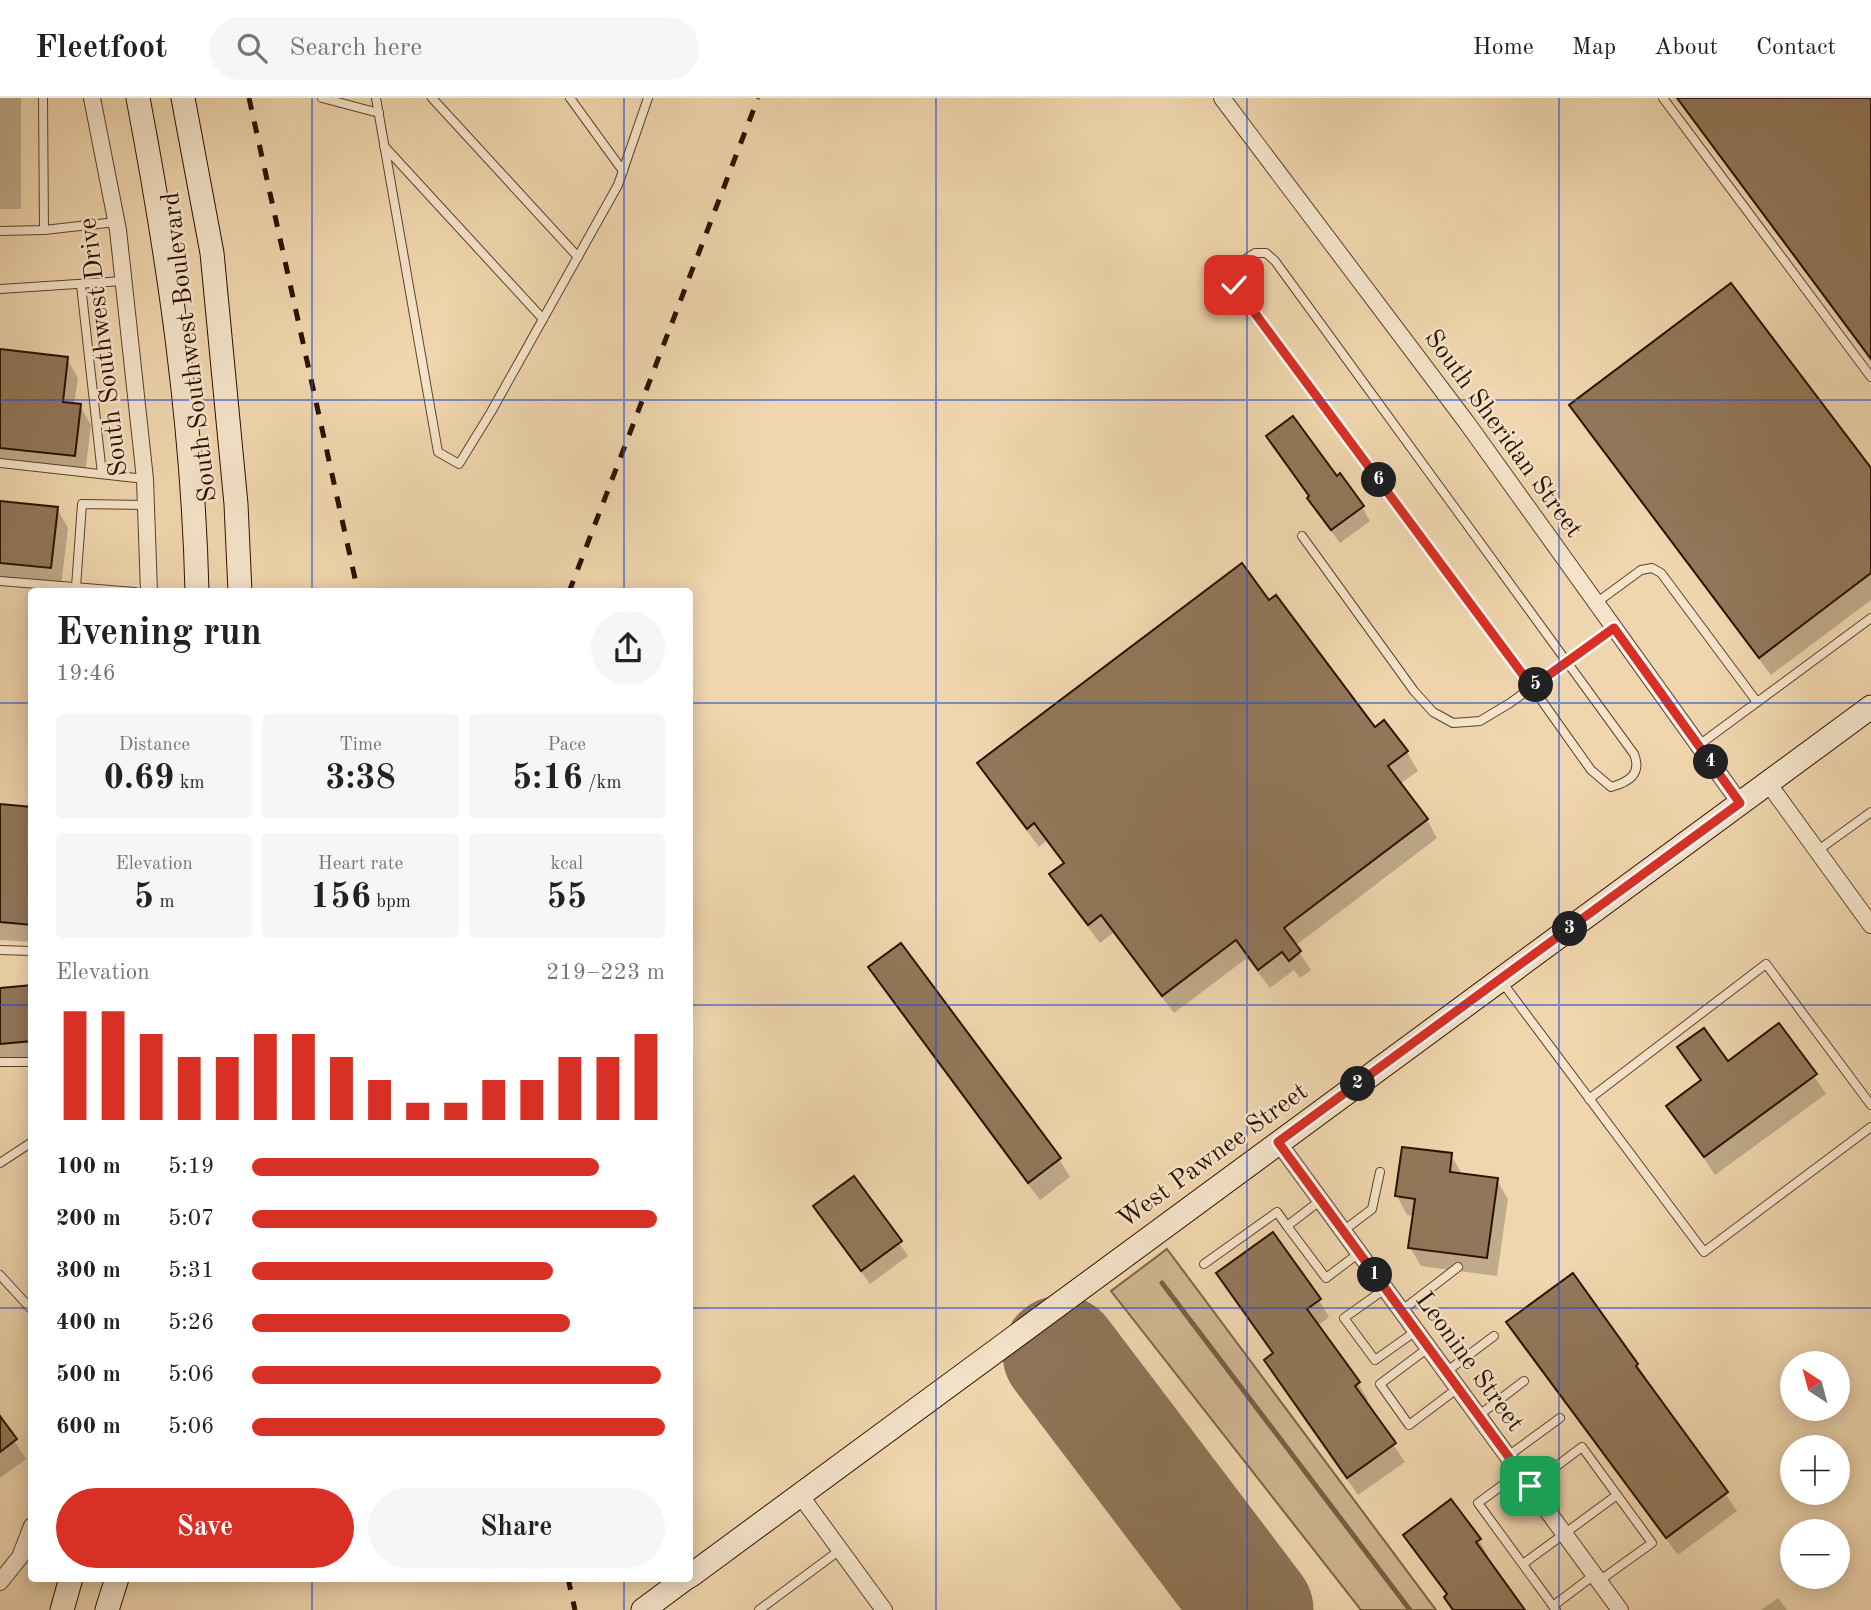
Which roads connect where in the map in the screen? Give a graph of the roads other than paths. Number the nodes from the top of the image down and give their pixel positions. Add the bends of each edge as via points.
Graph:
1 (43, 98) edge
2 (92, 98) edge
3 (138, 98) edge
4 (183, 98) edge
5 (322, 98) edge
6 (376, 98) edge
7 (432, 98) edge
8 (570, 98) edge
9 (648, 98) edge
10 (1222, 98) edge
11 (1663, 98) edge
12 (379, 113) junction
13 (384, 146) junction
14 (622, 171) junction
15 (116, 222) junction
16 (44, 230) junction
17 (0, 231) edge
18 (578, 257) junction
19 (123, 281) junction
20 (81, 285) junction
21 (0, 289) edge
22 (543, 319) junction
23 (1871, 377) edge
24 (0, 463) edge
25 (102, 474) junction
26 (145, 479) junction
27 (146, 505) junction
28 (1302, 536) dead end
29 (0, 581) edge
30 (76, 587) junction
31 (88, 588) edge
32 (149, 588) edge
33 (197, 588) edge
34 (240, 588) edge
35 (1596, 603) junction
36 (1871, 618) edge
37 (1614, 628) junction
38 (1568, 661) junction
39 (1532, 687) junction
40 (1757, 702) junction
41 (1871, 707) edge
42 (1699, 746) junction
43 (1768, 783) junction
44 (1740, 803) junction
45 (1870, 815) edge
46 (1817, 851) junction
47 (1871, 925) edge
48 (0, 950) edge
49 (28, 951) edge
50 (1500, 980) junction
51 (0, 1062) edge
52 (28, 1062) edge
53 (1589, 1099) junction
54 (1871, 1105) edge
55 (1871, 1127) edge
56 (1278, 1142) junction
57 (28, 1145) edge
58 (0, 1163) edge
59 (1380, 1172) dead end
60 (1321, 1200) junction
61 (1287, 1226) junction
62 (1343, 1231) junction
63 (1359, 1253) junction
64 (1204, 1264) dead end
65 (1458, 1267) dead end
66 (0, 1275) edge
67 (1385, 1289) junction
68 (28, 1306) edge
69 (1401, 1311) junction
70 (1416, 1331) junction
71 (1494, 1336) dead end
72 (1429, 1348) junction
73 (1446, 1372) junction
74 (1524, 1381) dead end
75 (1458, 1388) junction
76 (1478, 1416) junction
77 (1560, 1418) dead end
78 (1508, 1456) junction
79 (1519, 1473) junction
80 (1530, 1486) junction
81 (800, 1495) junction
82 (1617, 1495) junction
83 (1564, 1534) junction
84 (28, 1536) edge
85 (840, 1550) junction
86 (1523, 1564) junction
87 (693, 1573) edge
88 (1596, 1578) junction
89 (0, 1582) edge
90 (70, 1582) edge
91 (116, 1582) edge
92 (681, 1582) edge
93 (1555, 1608) edge
94 (62, 1610) edge
95 (107, 1610) edge
96 (643, 1610) edge
97 (759, 1610) edge
98 (884, 1610) edge
99 (1620, 1610) edge

1 - 16 lane
2 - 15 street, South Southwest Drive
3 - 33 main road, South Southwest Boulevard via 179,343
4 - 34 main road, South Southwest Boulevard via 212,253
5 - 12 lane
6 - 12 lane
7 - 18 lane
8 - 14 lane
9 - 14 lane
10 - 35 street, South Sheridan Street
11 - 23 lane
12 - 13 lane
13 - 22 lane
13 - 22 lane via 438,452 459,464
14 - 18 lane
15 - 16 lane
15 - 19 street, South Southwest Drive
16 - 17 lane
18 - 22 lane
19 - 20 lane
19 - 26 street, South Southwest Drive
20 - 21 lane
20 - 25 lane
24 - 25 lane
25 - 26 lane
26 - 27 street, South Southwest Drive
27 - 30 lane via 82,504
27 - 32 street, South Southwest Drive
28 - 39 lane via 1413,691 1433,712 1453,723 1480,721
29 - 30 lane
30 - 31 lane
35 - 37 street, South Sheridan Street
35 - 40 lane via 1641,570 1652,568 1661,573
36 - 40 lane
37 - 38 lane
37 - 42 street, South Sheridan Street
38 - 39 lane
38 - 39 lane via 1634,754 1635,774 1623,784 1611,787 1600,781
38 - 39 lane via 1275,261 1266,253 1244,260 1234,268 1234,285
40 - 42 lane
41 - 43 main road, West Pawnee Street
42 - 44 street, South Sheridan Street
43 - 44 main road, West Pawnee Street
43 - 46 street
44 - 50 main road, West Pawnee Street
45 - 46 lane
46 - 47 street
48 - 49 lane
50 - 53 lane
50 - 56 main road, West Pawnee Street
51 - 52 lane
53 - 54 lane via 1766,964
53 - 55 lane via 1704,1252
56 - 60 street, Leonine Street
56 - 81 main road, West Pawnee Street
57 - 58 lane
59 - 62 lane via 1372,1209
60 - 61 lane
60 - 62 street, Leonine Street
61 - 63 lane via 1326,1278
61 - 64 lane via 1277,1212
62 - 63 street, Leonine Street
63 - 67 street, Leonine Street
65 - 69 lane
66 - 68 lane
67 - 69 street, Leonine Street
67 - 70 lane via 1344,1318 1375,1360
69 - 70 street, Leonine Street
70 - 72 street, Leonine Street
71 - 73 lane
72 - 73 street, Leonine Street
72 - 75 lane via 1380,1384 1409,1424
73 - 75 street, Leonine Street
74 - 76 lane
75 - 76 street, Leonine Street
76 - 78 street, Leonine Street
77 - 78 lane
78 - 79 street, Leonine Street
79 - 80 street, Leonine Street
79 - 86 lane via 1478,1503
80 - 82 lane via 1582,1447
80 - 83 street, Leonine Street
81 - 85 street
81 - 87 main road, West Pawnee Street
82 - 83 lane
82 - 88 lane via 1651,1543
83 - 86 lane
83 - 88 street, Leonine Street
84 - 89 street via 20,1557
85 - 97 lane
85 - 98 street
86 - 93 lane
88 - 93 lane
88 - 99 street, Leonine Street
90 - 94 main road
91 - 95 main road
92 - 96 main road, West Pawnee Street

